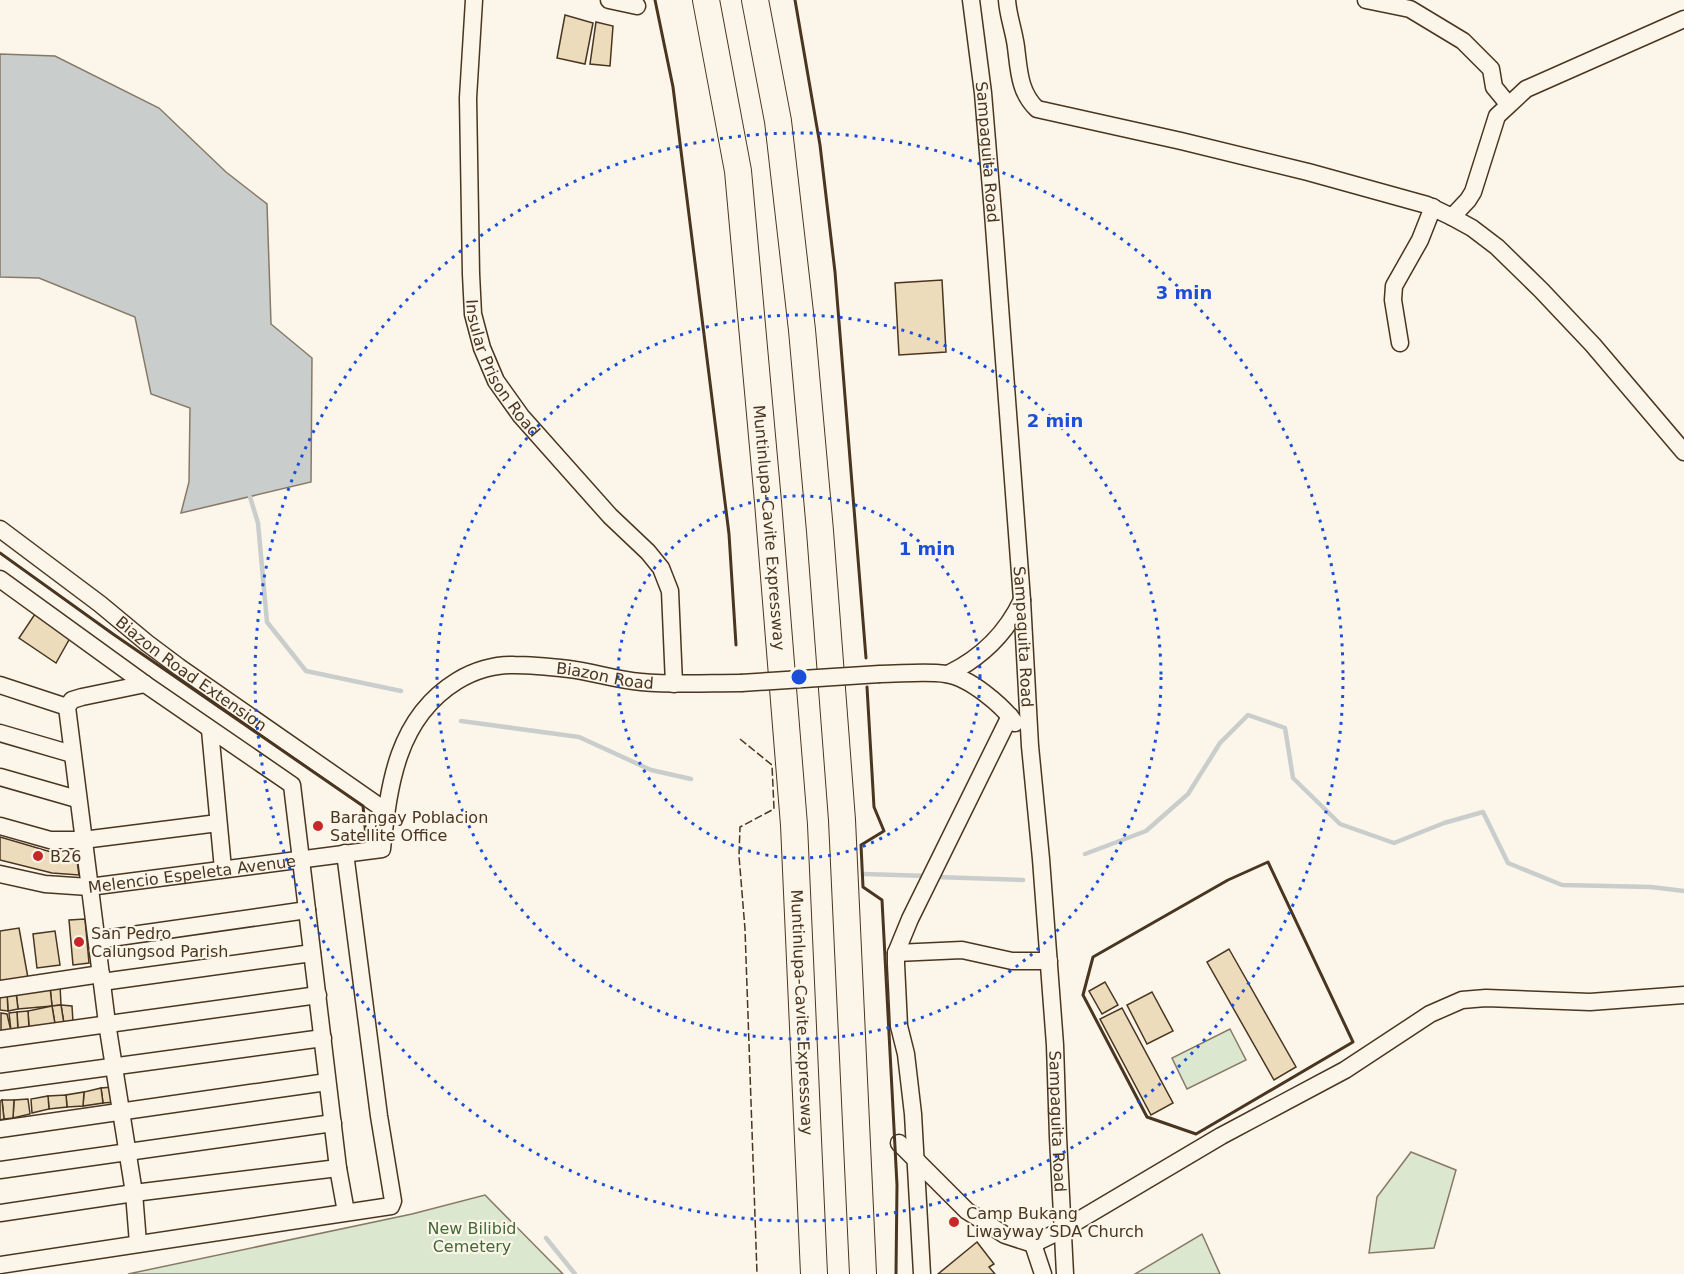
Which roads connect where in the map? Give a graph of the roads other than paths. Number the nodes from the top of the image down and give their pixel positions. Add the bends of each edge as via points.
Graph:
1 (474, 0) edge
2 (609, 0) edge
3 (706, 0) edge
4 (755, 0) edge
5 (971, 0) edge
6 (1007, 0) edge
7 (1366, 0) edge
8 (637, 6) dead end
9 (1684, 19) edge
10 (1508, 104) junction
11 (1432, 207) junction
12 (1452, 217) junction
13 (1400, 343) dead end
14 (1684, 452) edge
15 (0, 529) edge
16 (0, 579) edge
17 (1022, 600) junction
18 (948, 674) junction
19 (145, 684) junction
20 (674, 684) junction
21 (0, 685) edge
22 (67, 707) junction
23 (1010, 716) junction
24 (210, 730) junction
25 (0, 733) edge
26 (1030, 746) junction
27 (72, 754) junction
28 (0, 777) edge
29 (78, 799) junction
30 (386, 811) junction
31 (218, 823) junction
32 (0, 826) edge
33 (83, 840) junction
34 (382, 849) joint
35 (345, 853) junction
36 (300, 859) junction
37 (223, 869) junction
38 (0, 874) edge
39 (89, 887) junction
40 (307, 910) junction
41 (97, 940) junction
42 (312, 953) junction
43 (896, 953) junction
44 (1049, 961) junction
45 (102, 978) junction
46 (0, 989) edge
47 (318, 994) junction
48 (1684, 995) edge
49 (107, 1023) junction
50 (322, 1038) junction
51 (0, 1039) edge
52 (114, 1065) junction
53 (0, 1082) edge
54 (327, 1082) junction
55 (120, 1110) junction
56 (333, 1123) junction
57 (0, 1129) edge
58 (900, 1143) dead end
59 (128, 1151) junction
60 (915, 1159) junction
61 (338, 1168) junction
62 (0, 1170) edge
63 (134, 1193) junction
64 (346, 1212) junction
65 (0, 1213) edge
66 (1064, 1229) junction
67 (138, 1243) junction
68 (1033, 1244) junction
69 (0, 1265) edge
70 (814, 1274) edge
71 (863, 1274) edge
72 (922, 1274) edge
73 (1043, 1274) edge
74 (1065, 1274) edge

1 - 20 street, Insular Prison Road via 468,98 471,274 473,314 482,348 496,381 521,416 661,568 670,591
2 - 8 street
3 - 70 highway, Muntinlupa-Cavite Expressway via 738,171 767,491 794,825
4 - 71 highway via 778,121 820,531 842,820
5 - 17 street, Sampaguita Road via 988,159
6 - 11 street via 1019,78 1029,102 1037,109 1308,172
7 - 10 street via 1410,9 1463,41 1491,69 1494,87
9 - 10 street via 1526,89
10 - 12 street via 1497,116 1473,192
11 - 12 street
11 - 13 street via 1420,240 1394,286
12 - 14 street via 1497,247 1541,290
15 - 30 street, Biazon Road Extension via 171,661
16 - 19 street
17 - 18 street via 1006,629 994,641 968,664
17 - 26 street, Sampaguita Road
18 - 20 street, Biazon Road, bridge
18 - 23 street, Biazon Road via 989,696
19 - 22 street via 82,697 72,700
19 - 24 street
20 - 30 street, Biazon Road via 513,665 464,677 442,690 408,733 390,785
21 - 22 street
22 - 27 street
23 - 26 street, Biazon Road
23 - 43 street
24 - 31 street
24 - 36 street via 292,785
25 - 27 street
26 - 44 street, Sampaguita Road
27 - 29 street
28 - 29 street
29 - 33 street
30 - 34 street, Biazon Road
31 - 33 street
31 - 37 street
32 - 33 street via 50,840
33 - 39 street
34 - 35 street, Melencio Espeleta Avenue
35 - 36 street, Melencio Espeleta Avenue
35 - 64 street via 393,1201 386,1208
36 - 37 street, Melencio Espeleta Avenue
36 - 40 street
37 - 39 street, Melencio Espeleta Avenue
38 - 39 street, Melencio Espeleta Avenue via 45,884
39 - 41 street
40 - 41 street
40 - 42 street
41 - 45 street
42 - 45 street
42 - 47 street
43 - 44 street via 962,950 1012,961
43 - 60 street via 899,1026 909,1073
44 - 66 street, Sampaguita Road
45 - 46 street
45 - 49 street
47 - 49 street
47 - 50 street
48 - 66 street via 1590,1002 1462,1000 1430,1014 1345,1070 1221,1136
49 - 51 street
49 - 52 street
50 - 52 street
50 - 54 street
52 - 53 street
52 - 55 street
54 - 55 street
54 - 56 street
55 - 57 street
55 - 59 street
56 - 59 street
56 - 61 street
58 - 60 street
59 - 62 street
59 - 63 street
60 - 68 street via 966,1210 1005,1235
60 - 72 street
61 - 63 street
61 - 64 street
63 - 65 street
63 - 67 street
64 - 67 street
66 - 68 street
66 - 74 street, Sampaguita Road
67 - 69 street
68 - 73 street

